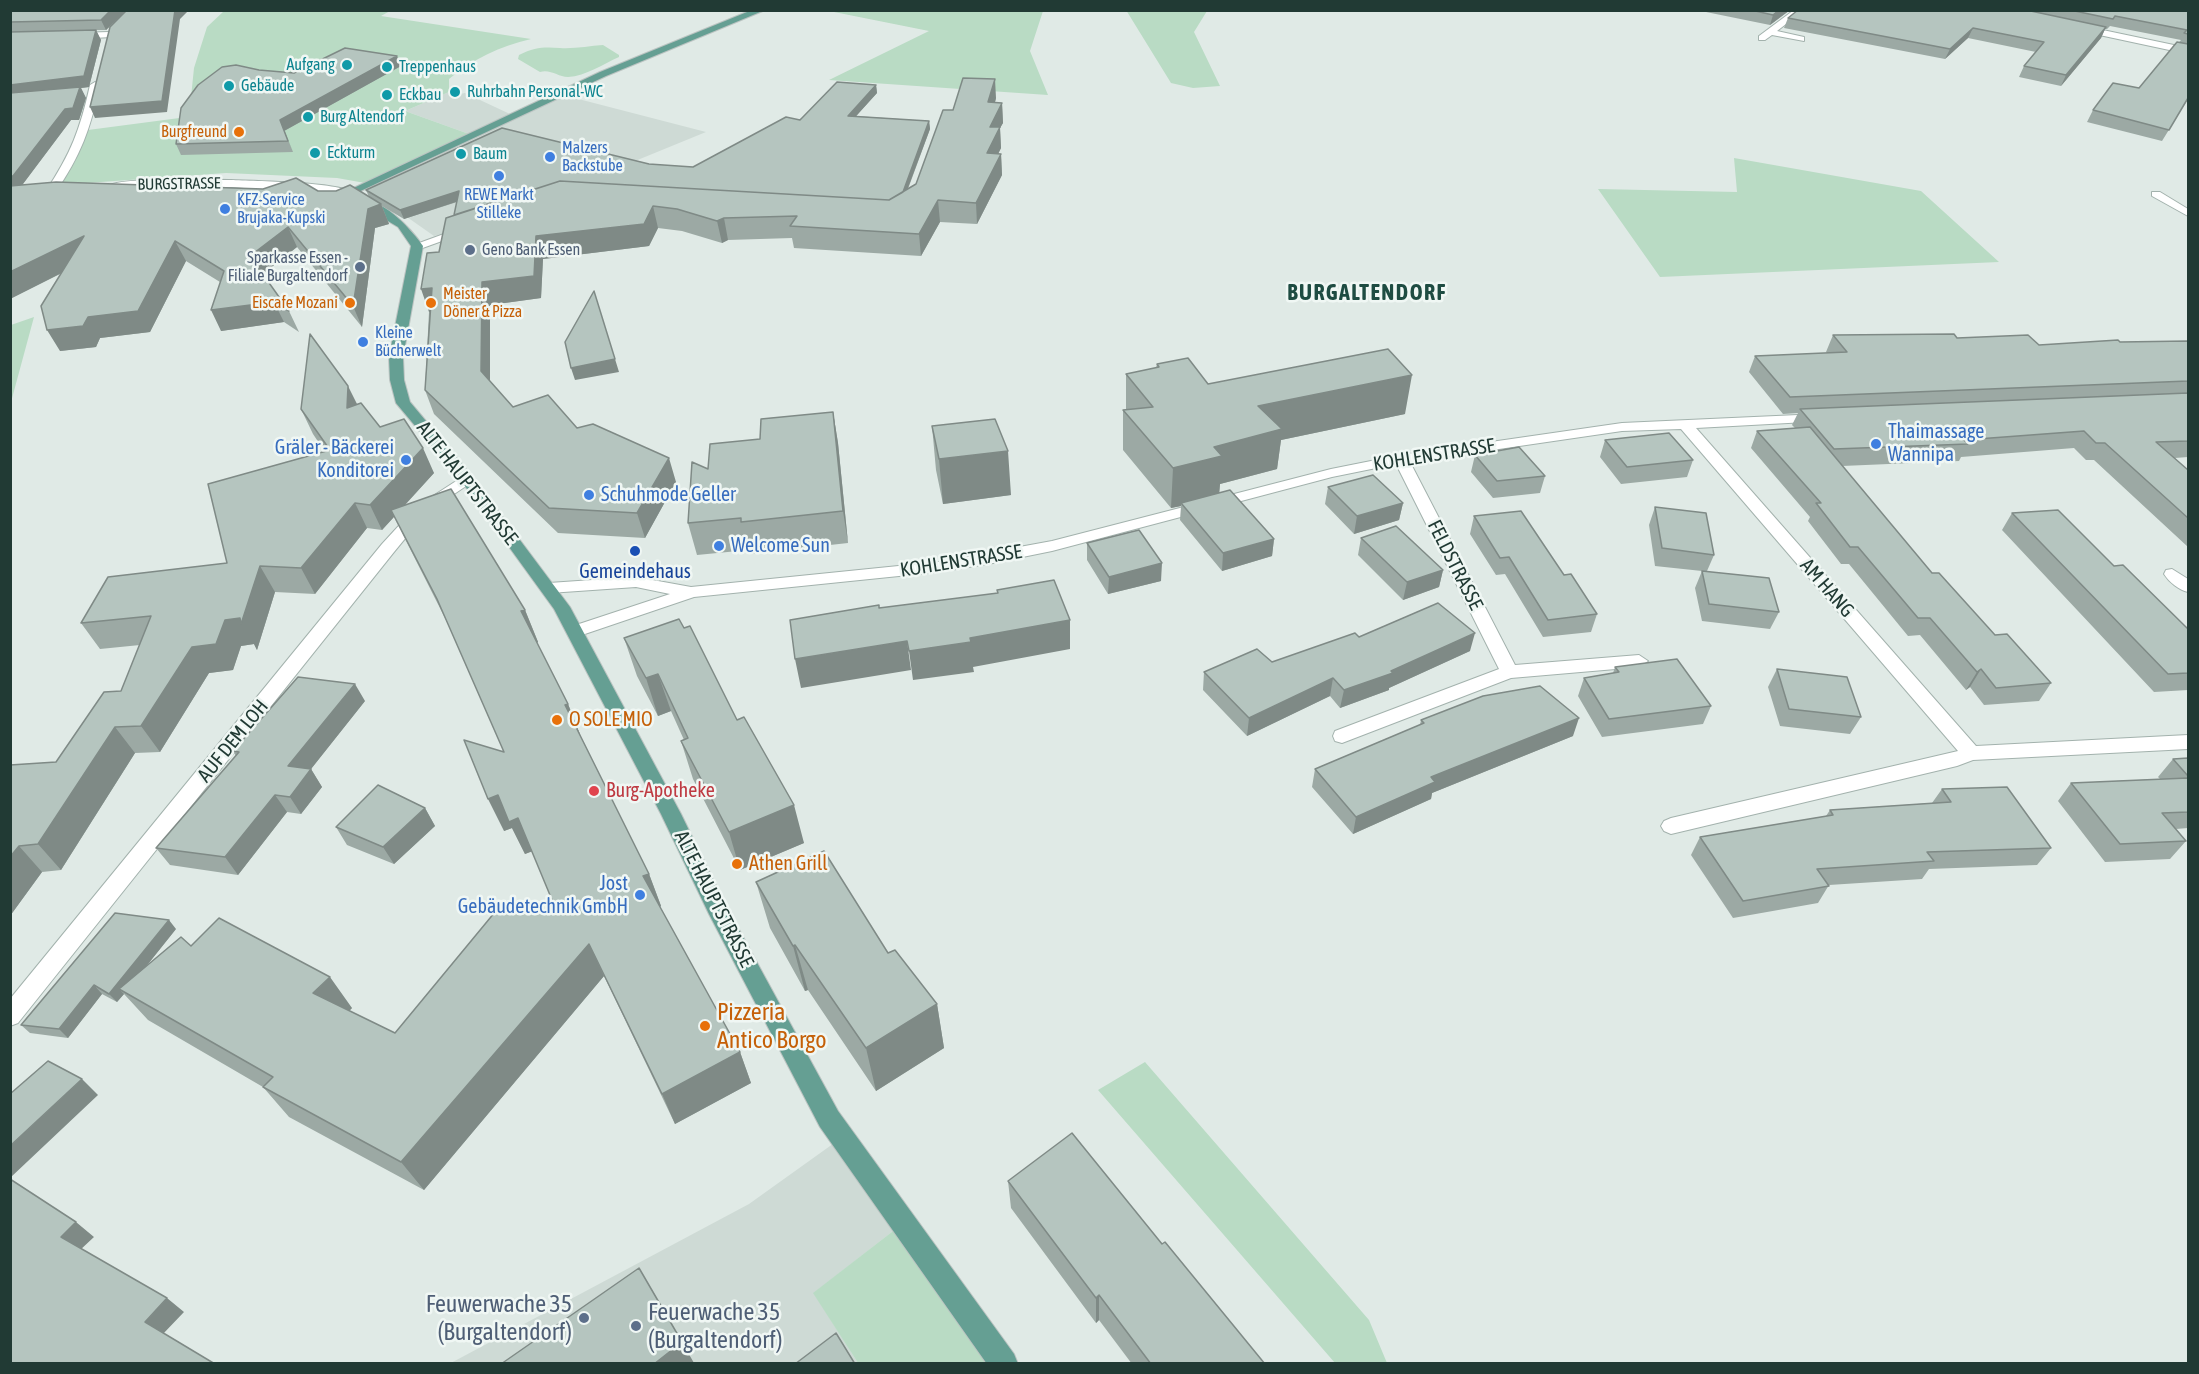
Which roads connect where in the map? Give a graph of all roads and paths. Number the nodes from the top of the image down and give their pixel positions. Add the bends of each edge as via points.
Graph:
1 (761, 10) edge
2 (1800, 10) edge
3 (2073, 27) edge
4 (1771, 32) junction
5 (65, 36) edge
6 (1762, 38) dead end
7 (1801, 39) dead end
8 (106, 46) edge
9 (2188, 51) edge
10 (99, 69) edge
11 (93, 92) junction
12 (82, 94) edge
13 (104, 187) edge
14 (51, 191) edge
15 (348, 193) junction
16 (2156, 194) dead end
17 (2188, 213) edge
18 (476, 225) edge
19 (417, 246) junction
20 (1836, 417) edge
21 (1684, 423) junction
22 (1401, 459) junction
23 (467, 479) junction
24 (2172, 574) dead end
25 (2188, 586) edge
26 (549, 588) junction
27 (692, 592) junction
28 (576, 631) junction
29 (1639, 660) dead end
30 (1509, 672) junction
31 (1342, 736) dead end
32 (2188, 742) edge
33 (1971, 753) junction
34 (1671, 826) dead end
35 (10, 1016) edge
36 (1004, 1364) edge

1 - 15 main road via 603,74
2 - 4 street
3 - 9 street
4 - 6 street
4 - 7 street
5 - 8 street via 112,32
10 - 11 street
11 - 12 street
11 - 14 street via 86,128
13 - 15 street, BURGSTRASSE via 209,182
15 - 19 main road via 402,225
16 - 17 street
18 - 19 street
19 - 23 main road, ALTE HAUPTSTRASSE via 396,357 397,380 404,403
20 - 21 street, KOHLENSTRASSE
21 - 22 street, KOHLENSTRASSE
21 - 33 street, AM HANG
22 - 27 street, KOHLENSTRASSE via 993,558
22 - 30 street, FELDSTRASSE
23 - 26 main road, ALTE HAUPTSTRASSE
23 - 35 street, AUF DEM LOH via 421,510 388,548
24 - 25 street
26 - 27 street, KOHLENSTRASSE via 636,582
26 - 28 main road, ALTE HAUPTSTRASSE
27 - 28 street, KOHLENSTRASSE
28 - 36 main road, ALTE HAUPTSTRASSE via 716,908 829,1119
29 - 30 street
30 - 31 street
32 - 33 street
33 - 34 street

